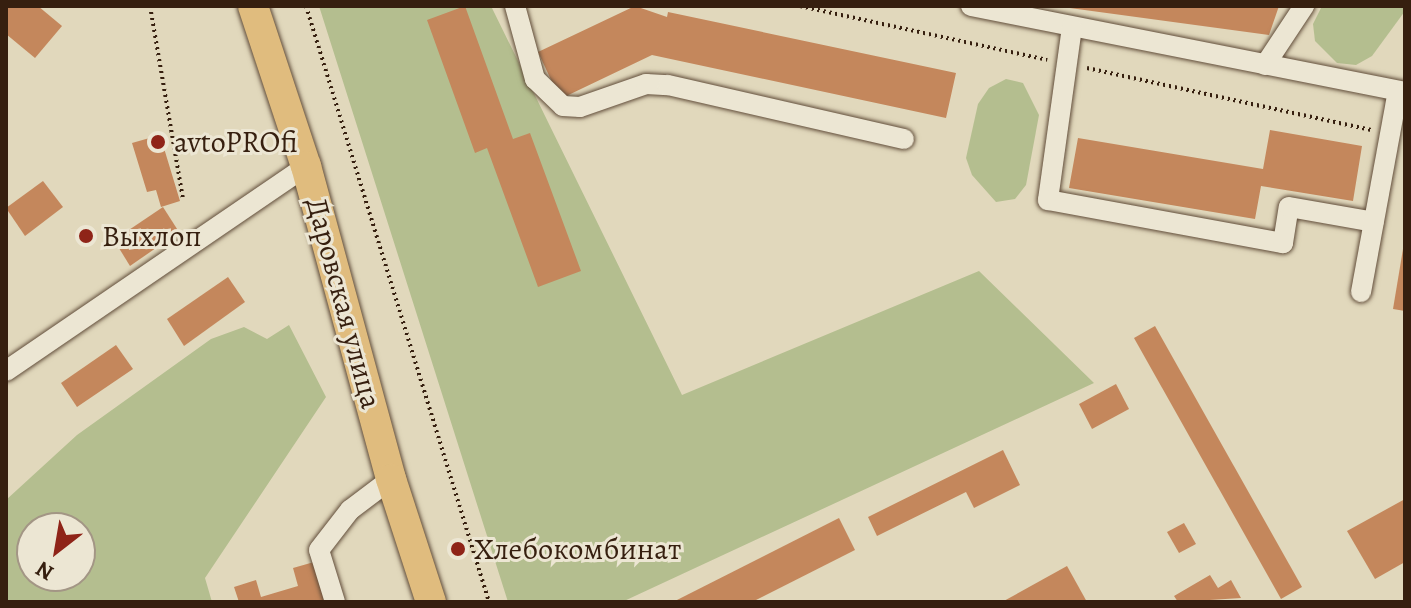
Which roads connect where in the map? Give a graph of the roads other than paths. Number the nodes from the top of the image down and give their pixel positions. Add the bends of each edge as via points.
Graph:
1 (253, 6) edge
2 (515, 6) edge
3 (971, 6) edge
4 (1304, 6) edge
5 (1072, 27) junction
6 (1265, 65) junction
7 (1402, 91) edge
8 (904, 139) dead end
9 (306, 166) junction
10 (1374, 222) junction
11 (1361, 292) dead end
12 (6, 371) edge
13 (391, 479) junction
14 (335, 602) edge
15 (431, 602) edge

1 - 9 highway, Даровская улица
2 - 8 street via 535,79 563,106 580,107 646,84 668,85
3 - 5 street
4 - 6 street
5 - 6 street
5 - 10 street via 1048,200 1283,243 1289,207
6 - 7 street
7 - 10 street
9 - 12 street
9 - 13 highway, Даровская улица
10 - 11 street
13 - 14 street via 350,510 319,550
13 - 15 highway, Даровская улица

